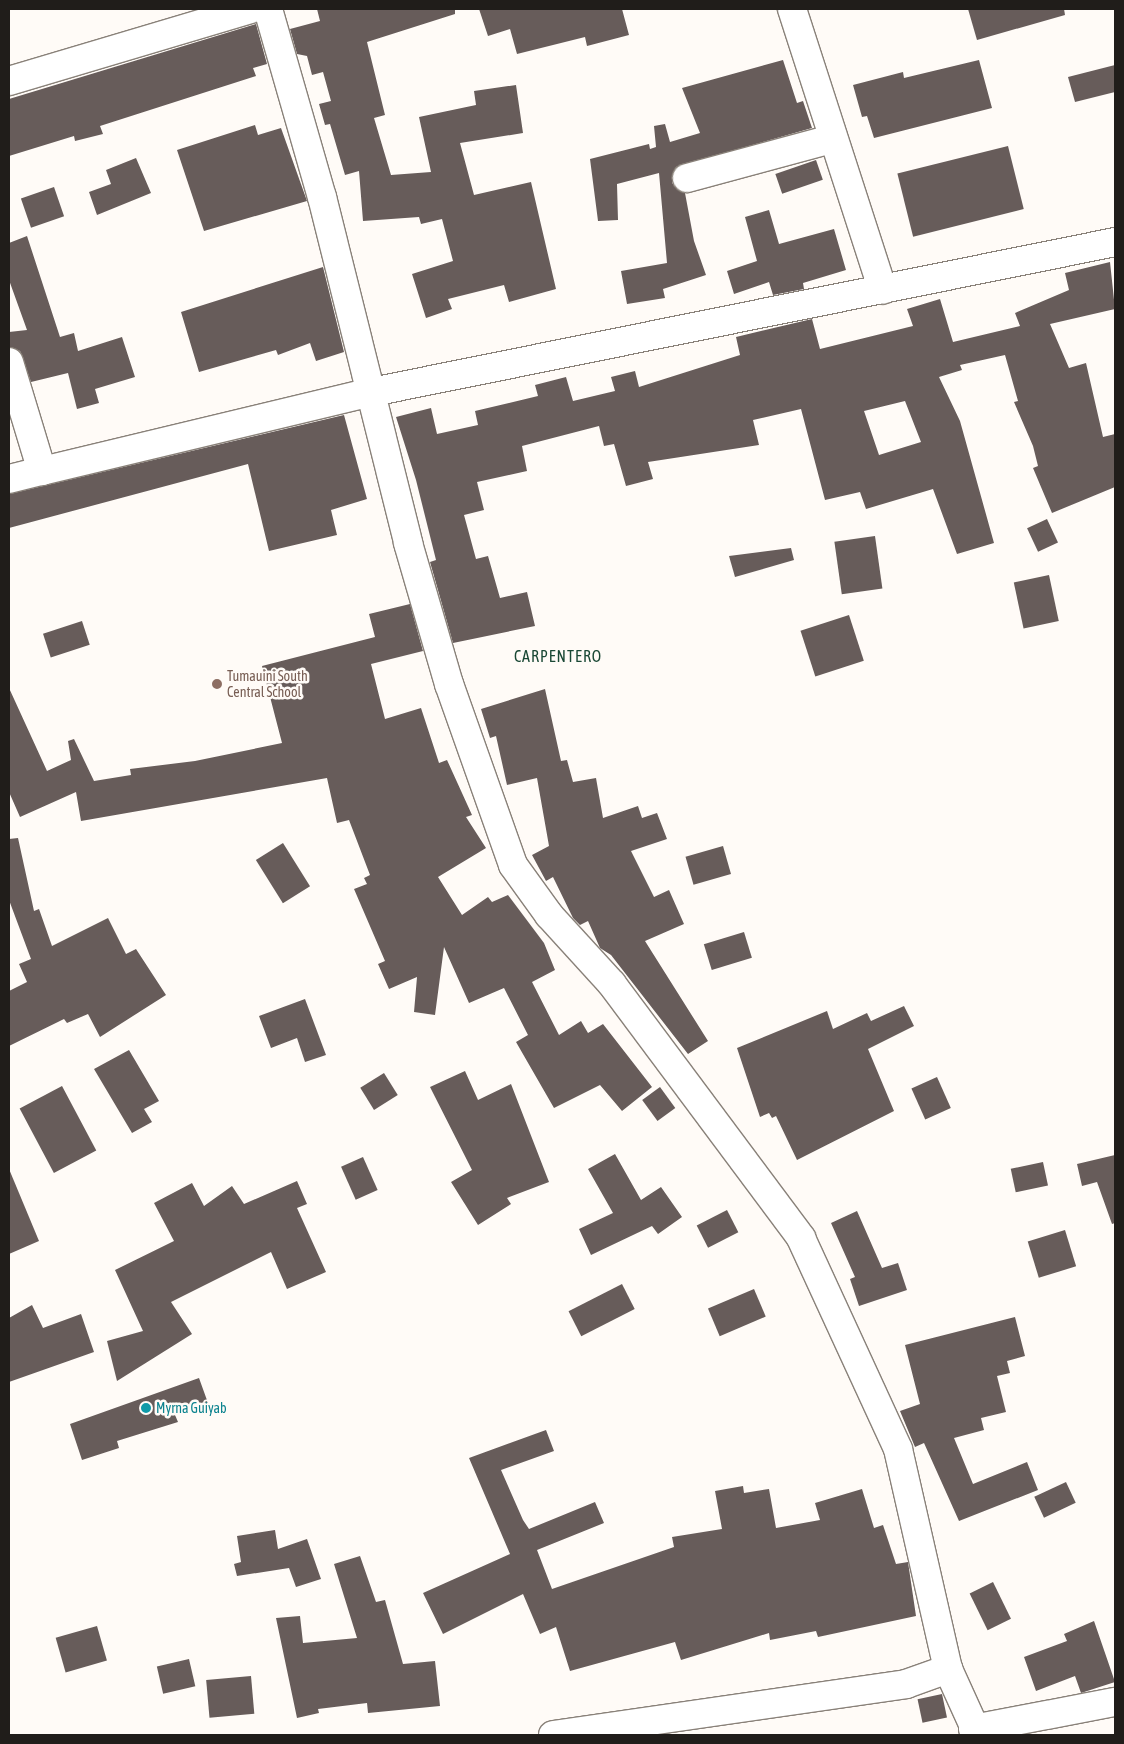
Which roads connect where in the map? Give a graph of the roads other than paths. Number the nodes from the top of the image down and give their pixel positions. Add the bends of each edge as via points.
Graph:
1 (251, 9) edge
2 (268, 9) edge
3 (792, 9) edge
4 (9, 81) edge
5 (832, 139) junction
6 (687, 178) dead end
7 (1115, 242) edge
8 (882, 290) junction
9 (9, 362) edge
10 (368, 393) junction
11 (42, 471) junction
12 (9, 478) edge
13 (948, 1670) junction
14 (1115, 1702) edge
15 (976, 1732) edge
16 (553, 1735) edge

1 - 4 street
2 - 10 street via 322,198
3 - 5 street
5 - 6 street
5 - 8 street
7 - 8 street
8 - 10 street
9 - 11 street
10 - 11 street
10 - 13 street via 449,684 514,865 549,915 618,992 802,1238 898,1449
11 - 12 street
13 - 15 street
13 - 16 street via 906,1684
14 - 15 street

